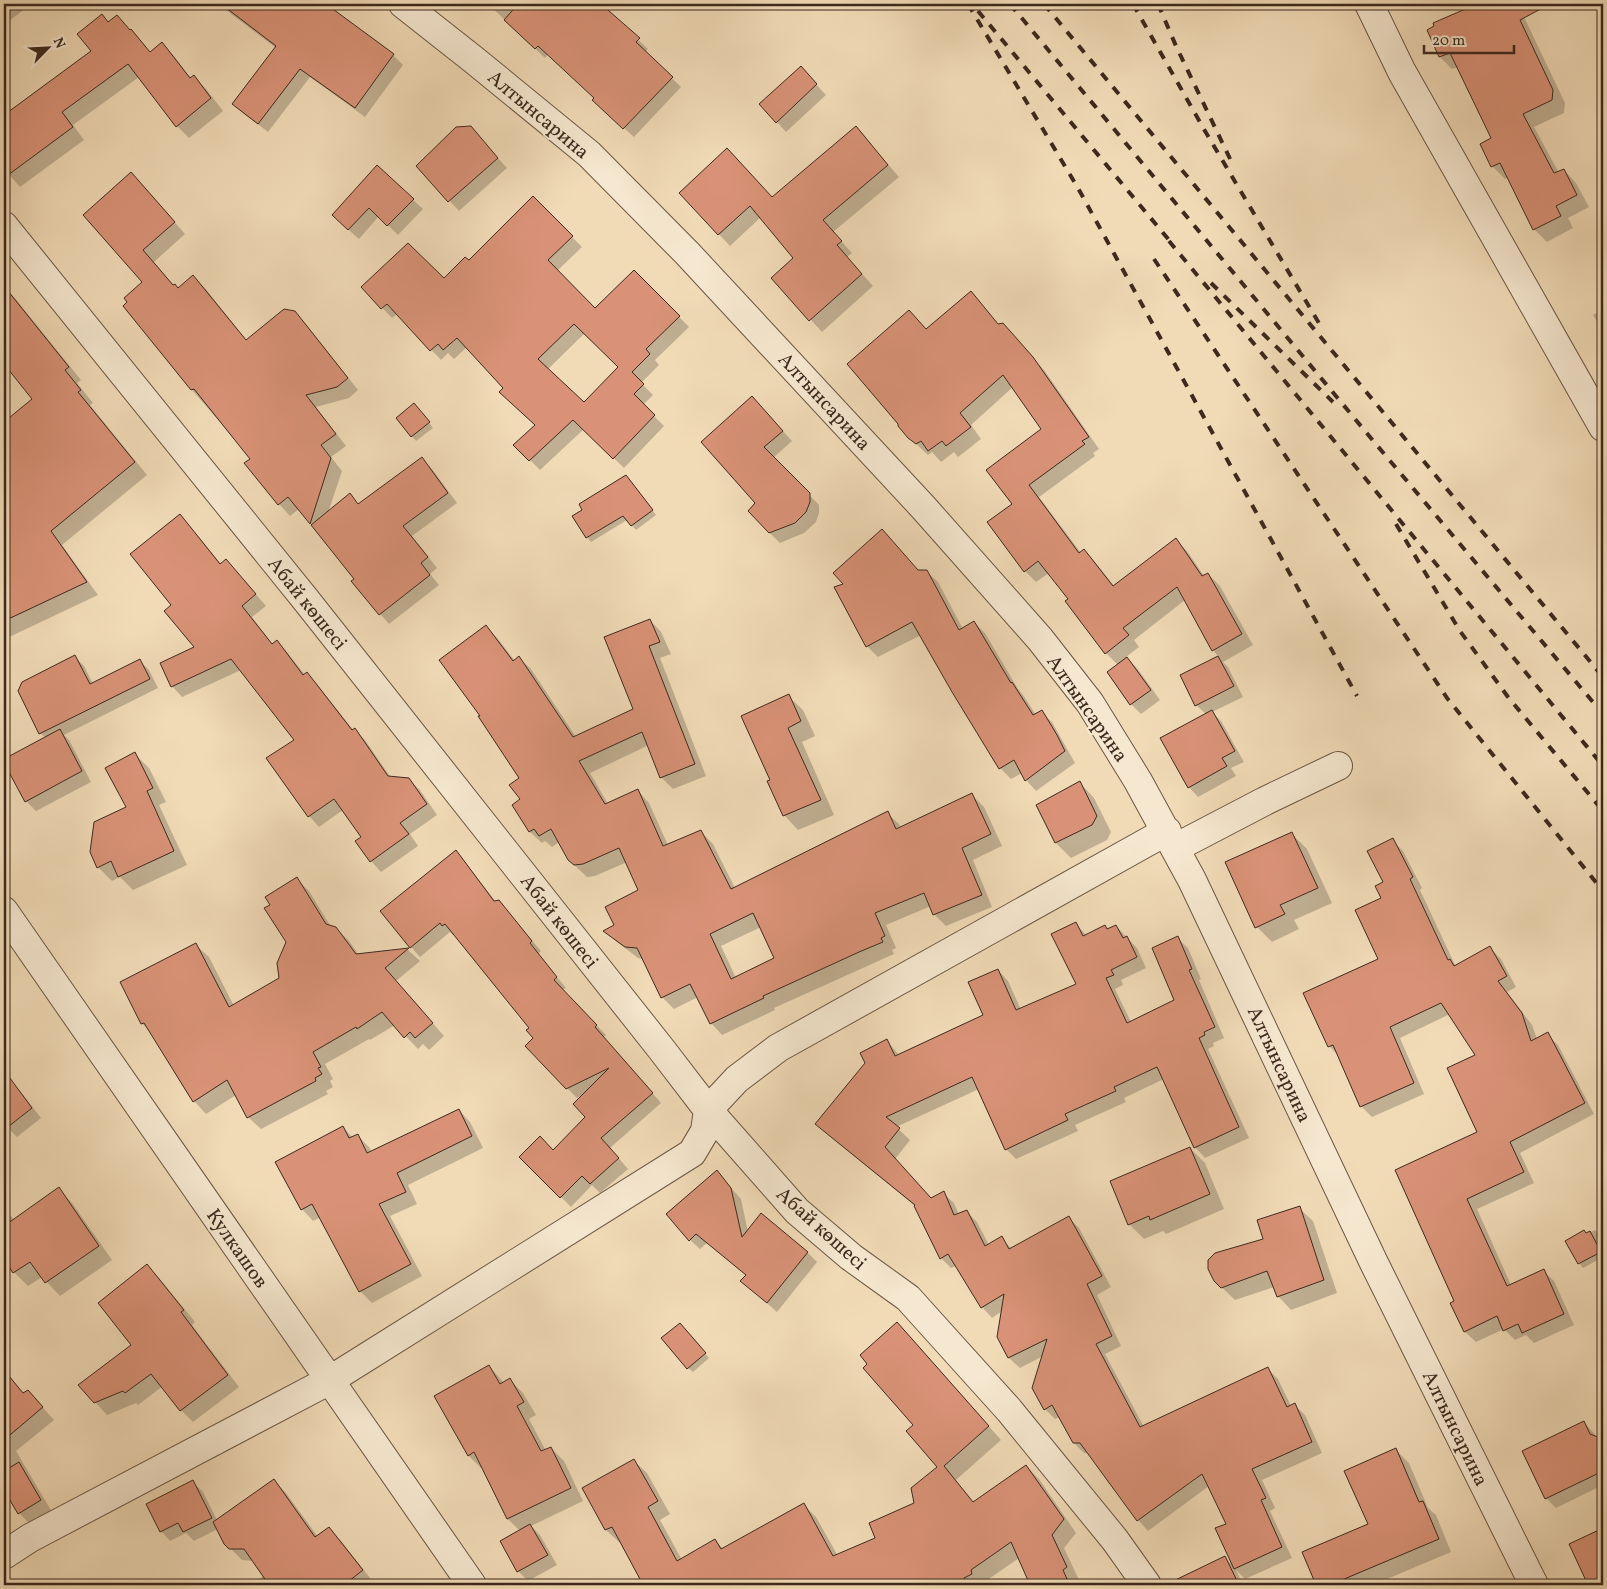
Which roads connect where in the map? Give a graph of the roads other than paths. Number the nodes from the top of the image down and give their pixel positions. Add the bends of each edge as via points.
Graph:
1 (403, 4) edge
2 (1369, 4) edge
3 (4, 226) edge
4 (1603, 427) edge
5 (1338, 766) dead end
6 (1171, 840) junction
7 (4, 911) edge
8 (708, 1110) junction
9 (330, 1380) junction
10 (4, 1555) edge
11 (472, 1585) edge
12 (1147, 1585) edge
13 (1534, 1585) edge

1 - 6 street, Алтынсарина via 588,154 687,253 923,506 1040,639 1090,704
2 - 4 street via 1402,72
3 - 8 street, Абай көшесі via 306,600
5 - 6 street
6 - 8 street via 778,1048 737,1079
6 - 13 street, Алтынсарина via 1374,1263
7 - 9 street, Кулкашов
8 - 9 street via 705,1131 692,1154
8 - 12 street, Абай көшесі via 797,1211 851,1257 908,1298 1009,1410 1115,1540
9 - 10 street via 30,1538
9 - 11 street, Кулкашов

